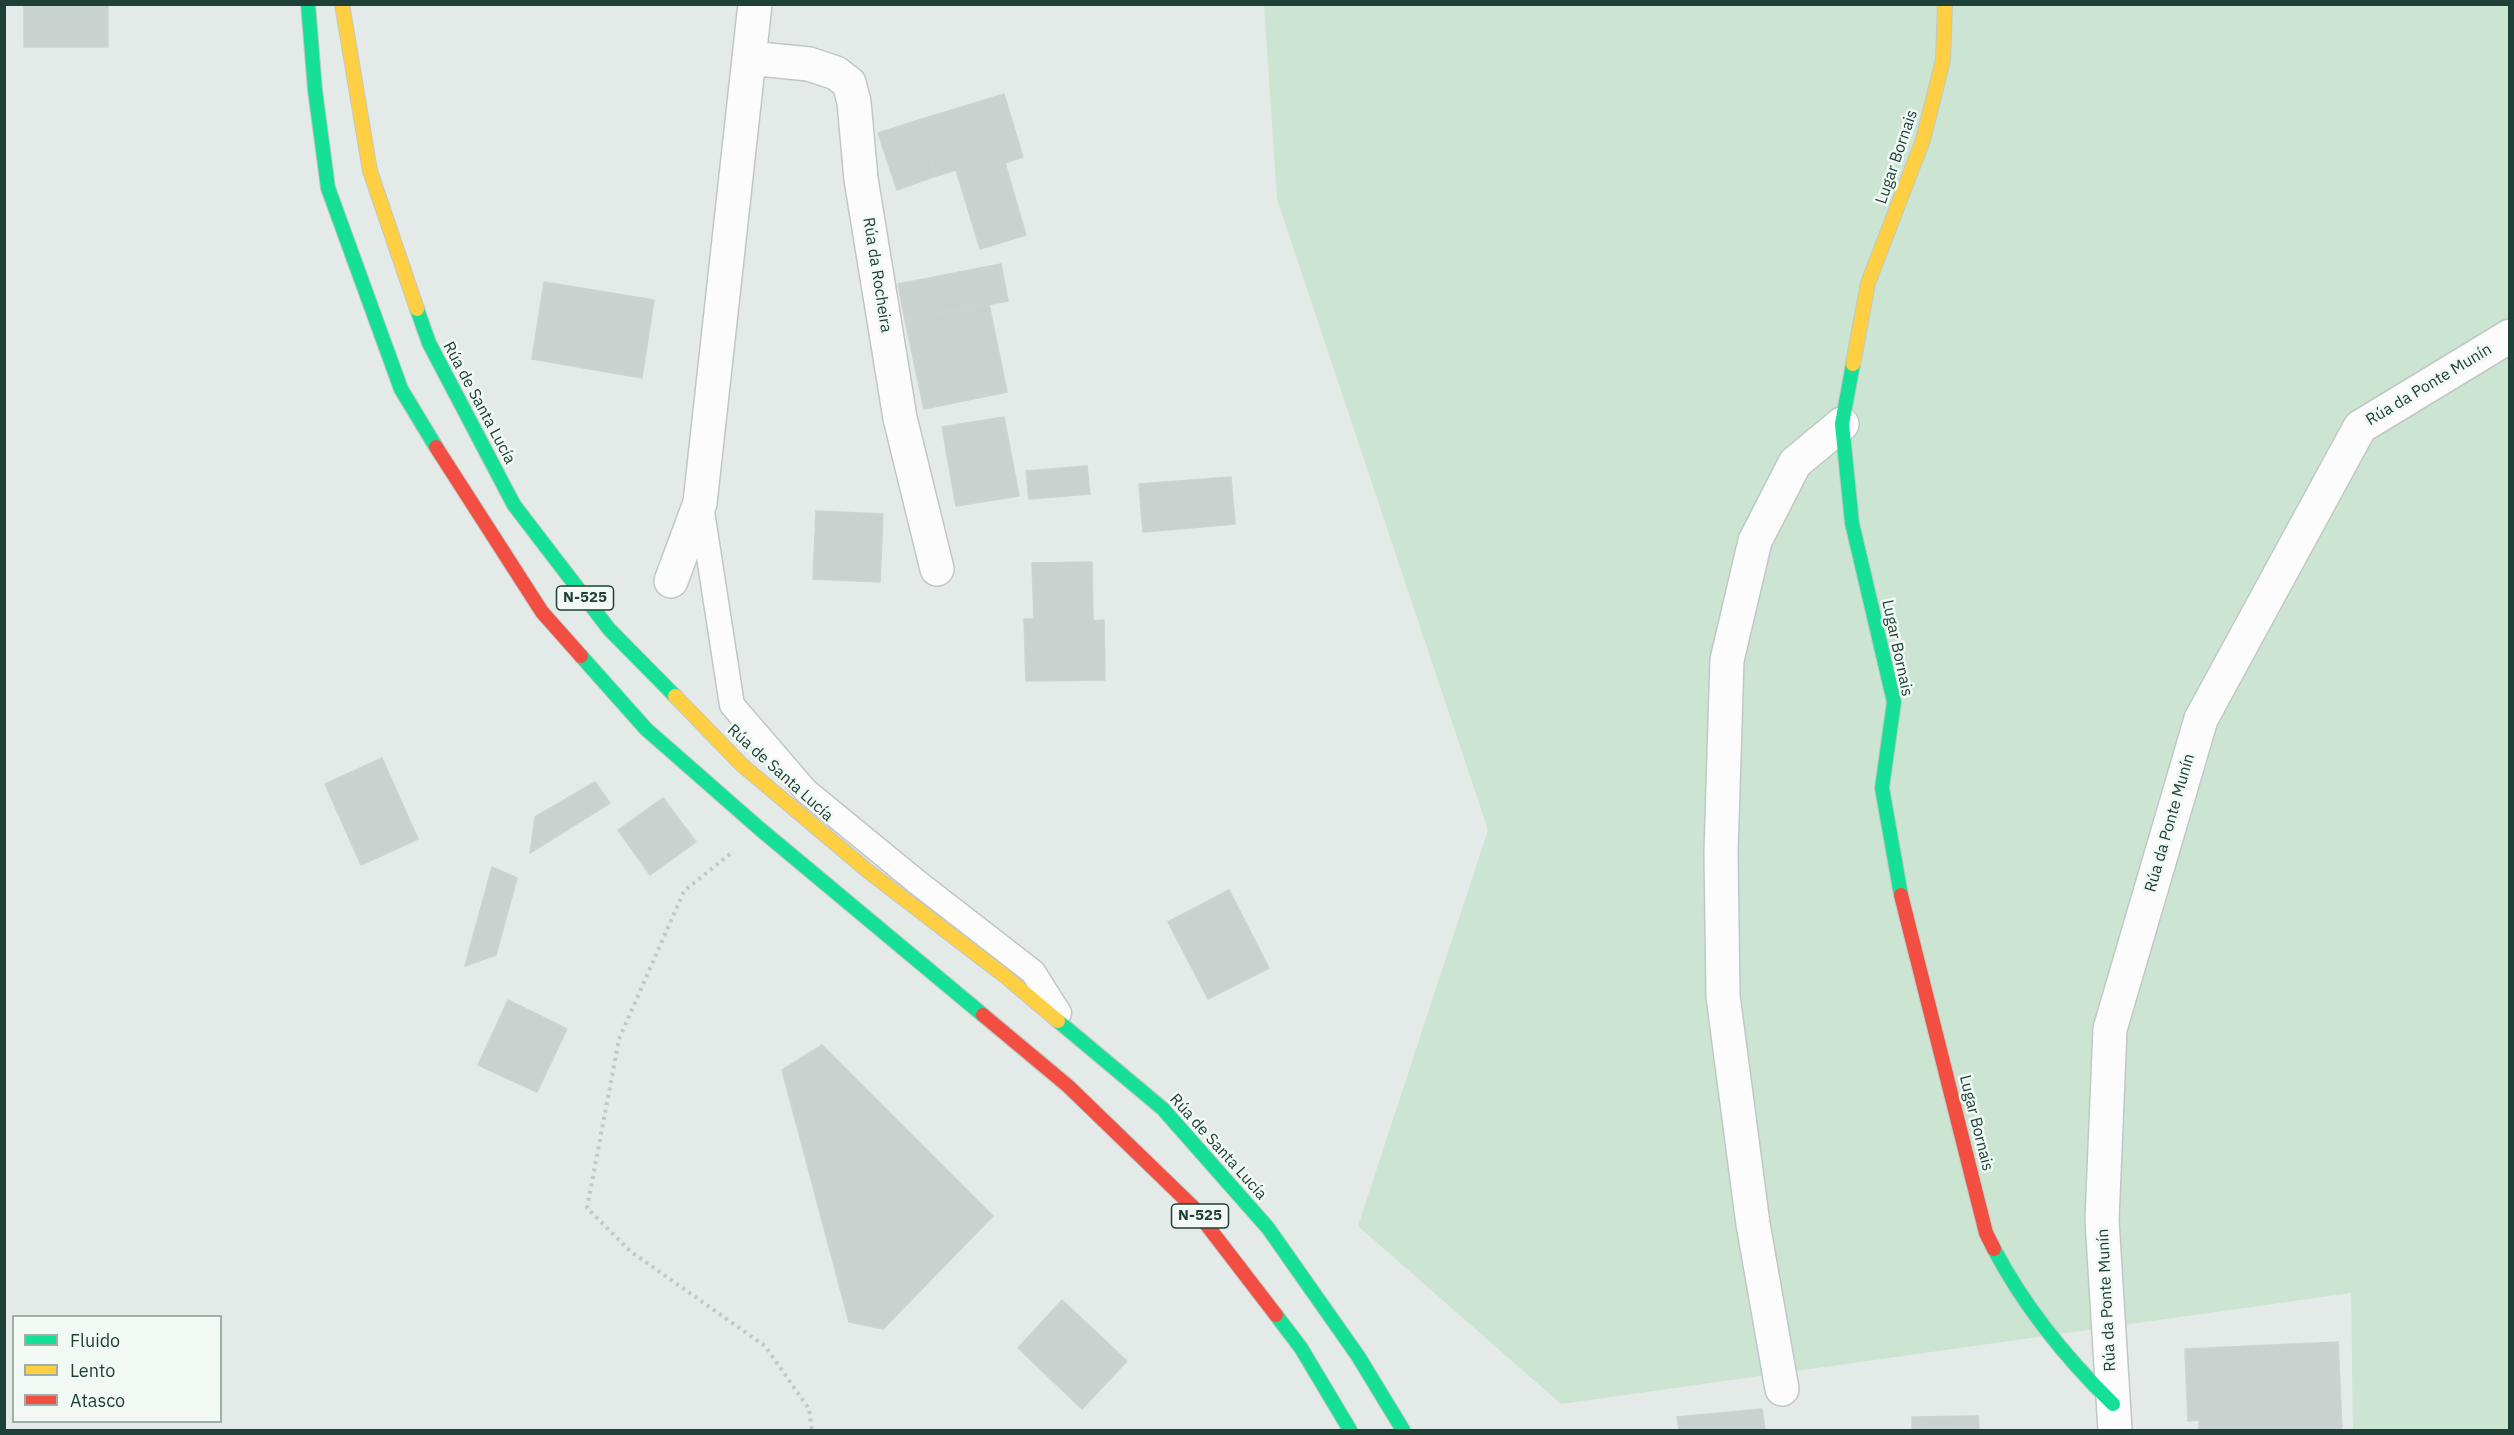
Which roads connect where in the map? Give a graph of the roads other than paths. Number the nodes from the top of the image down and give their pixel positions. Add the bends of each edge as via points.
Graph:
1 (309, 4) edge
2 (342, 4) edge
3 (755, 4) edge
4 (1945, 4) edge
5 (749, 58) junction
6 (2510, 336) edge
7 (1842, 424) junction
8 (700, 503) junction
9 (937, 569) dead end
10 (671, 581) dead end
11 (1069, 1031) junction
12 (1782, 1389) dead end
13 (2114, 1417) edge
14 (1350, 1431) edge
15 (1403, 1431) edge

1 - 14 main road, N-525 via 328,188 401,389 542,612 646,729 1068,1086 1192,1207 1301,1348
2 - 11 main road, Rúa de Santa Lucía / N-525 via 370,171 429,343 514,505 609,629 742,765
3 - 5 street
4 - 7 main road, Lugar Bornais via 1943,60 1923,140 1868,283
5 - 8 street
5 - 9 street, Rúa da Rocheira via 809,64 836,73 849,83 900,418
6 - 13 street, Rúa da Ponte Munín via 2360,427 2201,719 2110,1029 2102,1220
7 - 12 street via 1795,463 1755,541 1728,660 1721,852 1724,996 1754,1224
7 - 13 main road, Lugar Bornais via 1852,523 1894,702 1882,788 1897,880 1986,1233 2012,1283
8 - 10 street
8 - 11 lane via 732,705 806,791 1034,972
11 - 15 main road, Rúa de Santa Lucía / N-525 via 1163,1109 1268,1228 1358,1356

